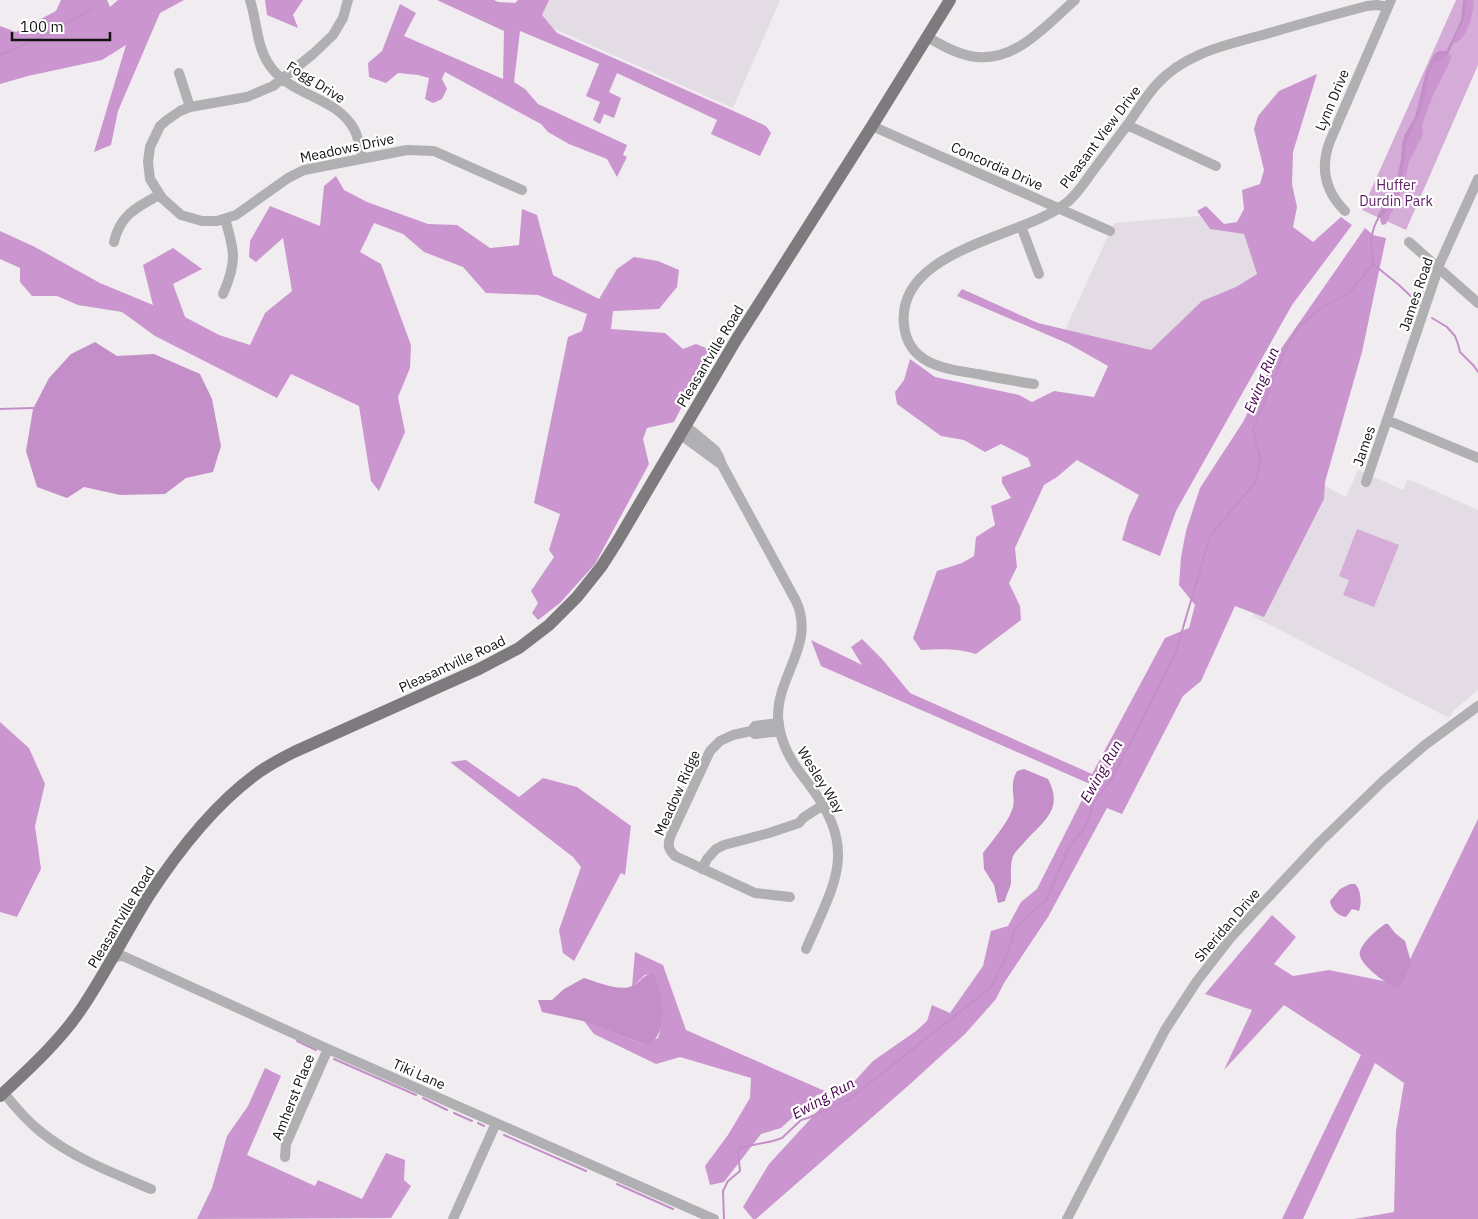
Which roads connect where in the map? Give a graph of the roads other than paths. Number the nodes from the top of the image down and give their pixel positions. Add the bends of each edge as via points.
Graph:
1 (250, 0) edge
2 (348, 0) edge
3 (950, 0) edge
4 (1075, 0) edge
5 (1390, 4) edge
6 (927, 37) junction
7 (179, 73) dead end
8 (281, 78) junction
9 (190, 107) junction
10 (1127, 125) junction
11 (872, 126) junction
12 (362, 158) junction
13 (1216, 166) dead end
14 (1478, 179) edge
15 (522, 190) dead end
16 (159, 194) junction
17 (1059, 208) junction
18 (1345, 211) dead end
19 (225, 219) junction
20 (1021, 226) junction
21 (1110, 231) dead end
22 (114, 242) dead end
23 (1409, 242) dead end
24 (1439, 268) junction
25 (1039, 274) dead end
26 (223, 294) dead end
27 (1478, 303) edge
28 (1034, 384) dead end
29 (1387, 420) junction
30 (684, 430) junction
31 (1478, 458) edge
32 (1366, 482) dead end
33 (1478, 706) edge
34 (779, 727) junction
35 (826, 809) junction
36 (702, 870) junction
37 (790, 897) dead end
38 (806, 948) dead end
39 (114, 957) junction
40 (328, 1049) junction
41 (2, 1095) edge
42 (496, 1123) junction
43 (285, 1157) dead end
44 (151, 1189) dead end
45 (711, 1218) edge
46 (453, 1219) edge
47 (1067, 1219) edge

1 - 8 street, Fogg Drive via 261,50
2 - 8 street, Meadows Drive via 333,35
3 - 6 main road, Pleasantville Road
4 - 6 street via 1018,48 998,56 969,56
5 - 10 street, Pleasant View Drive via 1367,6 1199,54 1160,81
5 - 18 street, Lynn Drive via 1325,157 1327,183
6 - 11 main road, Pleasantville Road
7 - 9 street
8 - 9 street, Meadows Drive via 256,94
8 - 12 street, Fogg Drive via 345,116 358,138
9 - 16 street, Meadows Drive via 160,126 150,147 148,170
10 - 13 street
10 - 17 street, Pleasant View Drive via 1071,199
11 - 17 street, Concordia Drive
11 - 30 main road, Pleasantville Road via 772,282
12 - 15 street, Meadows Drive via 427,150
12 - 19 street, Meadows Drive via 297,172 243,211
14 - 24 street, James Road
16 - 19 street, Meadows Drive via 186,217 210,222
16 - 22 street via 124,219
17 - 20 street, Pleasant View Drive
17 - 21 street, Concordia Drive
19 - 26 street via 234,257
20 - 25 street
20 - 28 street, Pleasant View Drive via 956,252 939,263 910,291 903,319 912,346 934,365
23 - 24 street
24 - 27 street
24 - 29 street, James Road
29 - 31 street
29 - 32 street, James
30 - 34 street, Wesley Way via 715,450 801,614 800,645 780,694
30 - 39 main road, Pleasantville Road via 601,567 549,625 502,658 294,752 255,775 219,808 180,852 147,898
33 - 47 street, Sheridan Drive via 1374,788 1232,936 1165,1030
34 - 35 street, Wesley Way via 793,764
34 - 36 street, Meadow Ridge via 756,726 751,731 720,742 710,751 668,842 675,856
35 - 36 street via 803,818 799,823 724,845 707,859
35 - 38 street, Wesley Way via 838,846 837,872
36 - 37 street, Meadow Ridge via 755,893
39 - 40 street, Tiki Lane via 123,956
39 - 41 main road, Pleasantville Road via 70,1025
40 - 42 street, Tiki Lane
40 - 43 street, Amherst Place via 286,1144
41 - 44 street via 35,1128 58,1144
42 - 45 street, Tiki Lane
42 - 46 street

